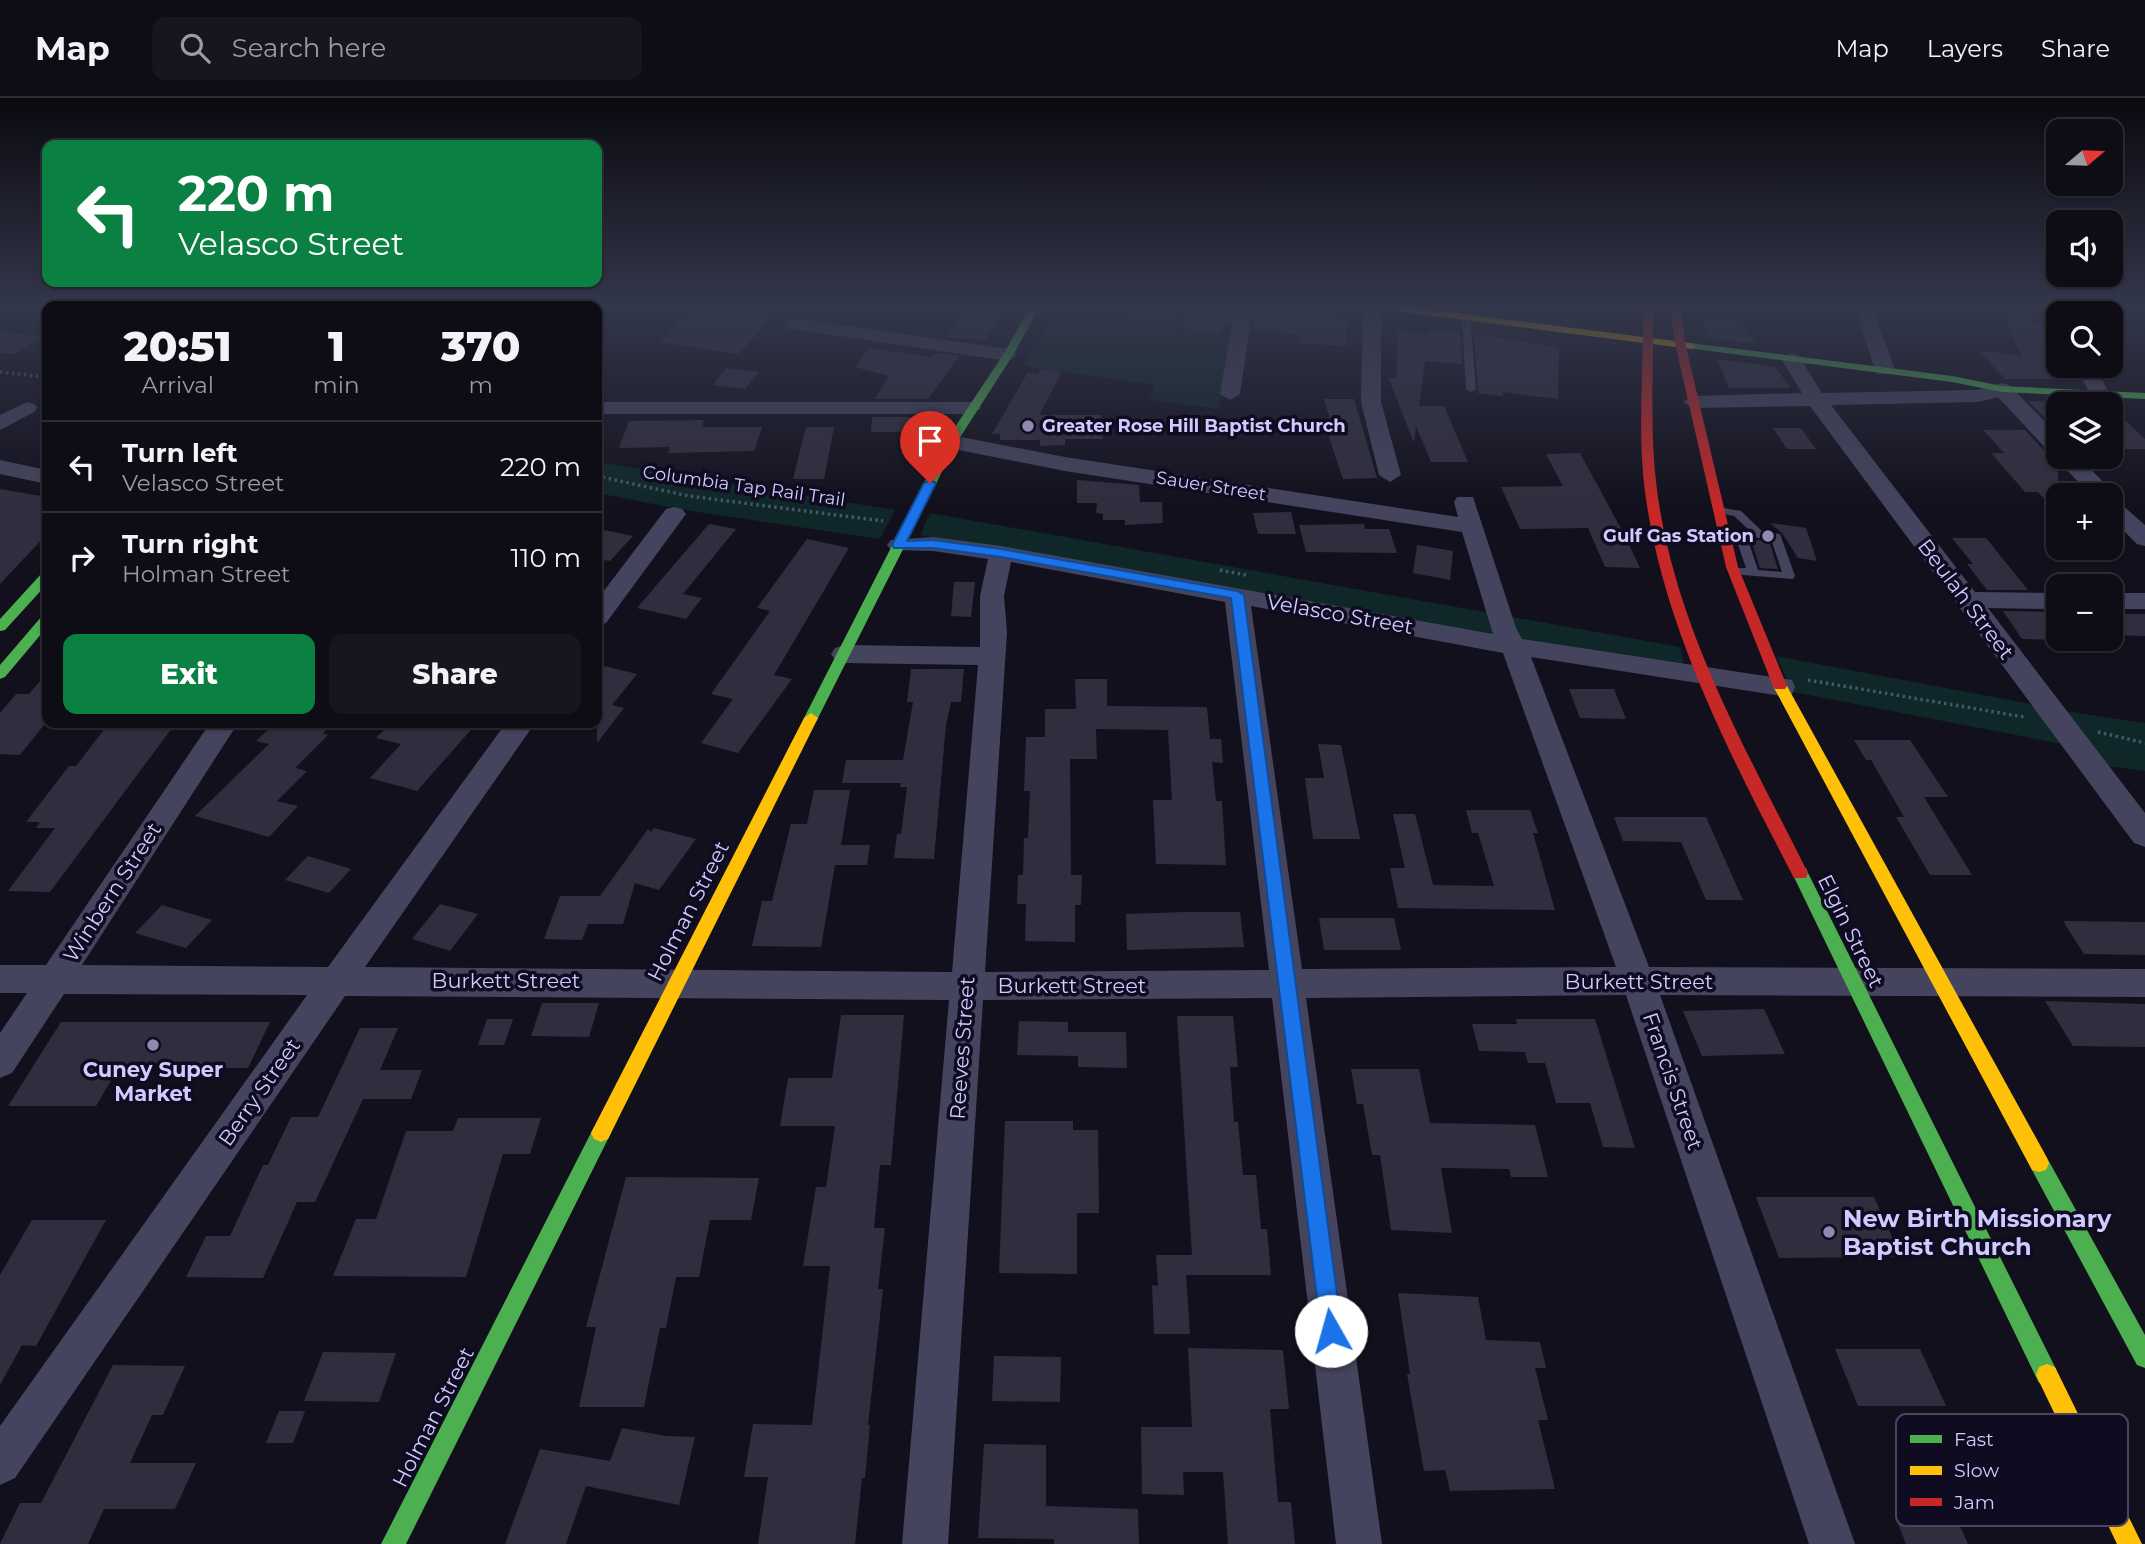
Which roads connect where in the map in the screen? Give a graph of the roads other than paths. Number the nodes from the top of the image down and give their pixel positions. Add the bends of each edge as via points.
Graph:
1 (996, 372) edge
2 (1233, 372) edge
3 (1371, 372) edge
4 (1470, 372) edge
5 (1648, 372) edge
6 (1686, 372) edge
7 (1799, 372) edge
8 (1900, 372) edge
9 (1471, 389) dead end
10 (2002, 389) junction
11 (2052, 392) edge
12 (1230, 394) dead end
13 (2123, 396) edge
14 (2145, 396) edge
15 (1815, 398) junction
16 (1693, 402) junction
17 (27, 408) dead end
18 (602, 408) edge
19 (972, 408) junction
20 (0, 424) edge
21 (2046, 435) edge
22 (951, 442) junction
23 (0, 467) edge
24 (2078, 469) edge
25 (1390, 475) dead end
26 (42, 476) edge
27 (2092, 483) edge
28 (1711, 499) junction
29 (674, 514) dead end
30 (1469, 514) joint
31 (2123, 516) edge
32 (1759, 534) junction
33 (2145, 539) edge
34 (899, 545) junction
35 (1001, 553) junction
36 (1733, 571) junction
37 (1753, 573) junction
38 (42, 581) edge
39 (607, 587) edge
40 (1237, 595) junction
41 (1967, 600) junction
42 (2046, 601) edge
43 (2123, 601) edge
44 (2145, 601) edge
45 (42, 625) edge
46 (0, 626) edge
47 (1514, 646) junction
48 (844, 653) junction
49 (992, 656) junction
50 (0, 674) edge
51 (1702, 674) junction
52 (1792, 683) junction
53 (221, 728) edge
54 (517, 728) edge
55 (2145, 835) edge
56 (0, 979) edge
57 (55, 979) junction
58 (338, 979) junction
59 (1638, 981) junction
60 (1852, 981) junction
61 (1939, 981) junction
62 (675, 982) junction
63 (2145, 983) edge
64 (1286, 985) junction
65 (966, 986) junction
66 (0, 1062) edge
67 (2145, 1357) edge
68 (2066, 1414) edge
69 (0, 1463) edge
70 (2121, 1526) edge
71 (393, 1544) edge
72 (925, 1544) edge
73 (1359, 1544) edge
74 (1832, 1544) edge
75 (2130, 1544) edge

1 - 19 main road, Holman Street
2 - 12 street
3 - 25 street via 1371,402
4 - 9 lane
5 - 51 main road, Elgin Street via 1646,401 1666,569
6 - 16 main road
7 - 15 street, Beulah Street
8 - 10 main road
10 - 11 main road
10 - 15 street via 1978,396
10 - 21 street
13 - 14 main road
15 - 16 street
15 - 41 street, Beulah Street
16 - 28 main road
17 - 20 street
18 - 19 street
19 - 22 main road, Holman Street
22 - 30 street, Sauer Street via 1065,464
22 - 34 main road, Holman Street
23 - 26 street
24 - 27 street
28 - 32 lane via 1737,513
28 - 36 main road
29 - 39 street
30 - 47 street, Francis Street via 1503,629
31 - 33 street
32 - 37 lane via 1740,533
32 - 37 lane via 1776,536 1789,576
34 - 35 street, Velasco Street via 933,544
34 - 48 main road, Holman Street
35 - 40 street, Velasco Street
35 - 49 street, Reeves Street via 992,596
36 - 37 lane
36 - 52 main road via 1774,674
38 - 46 main road
40 - 47 street, Velasco Street
40 - 64 street
41 - 42 street
41 - 55 street, Beulah Street
43 - 44 street
45 - 50 main road
47 - 51 street, Velasco Street
47 - 59 street, Francis Street
48 - 49 street
48 - 62 main road, Holman Street
49 - 65 street, Reeves Street
51 - 52 street, Velasco Street
51 - 60 main road, Elgin Street
52 - 61 main road
53 - 57 street, Winbern Street
54 - 58 street, Berry Street
56 - 57 street, Burkett Street
57 - 58 street, Burkett Street
57 - 66 street, Winbern Street
58 - 62 street, Burkett Street
58 - 69 street, Berry Street
59 - 60 street, Burkett Street
59 - 64 street, Burkett Street
59 - 74 street, Francis Street
60 - 61 street, Burkett Street
60 - 68 main road, Elgin Street
61 - 63 street, Burkett Street
61 - 67 main road
62 - 65 street, Burkett Street
62 - 71 main road, Holman Street
64 - 65 street, Burkett Street
64 - 73 street
65 - 72 street, Reeves Street
70 - 75 main road, Elgin Street

